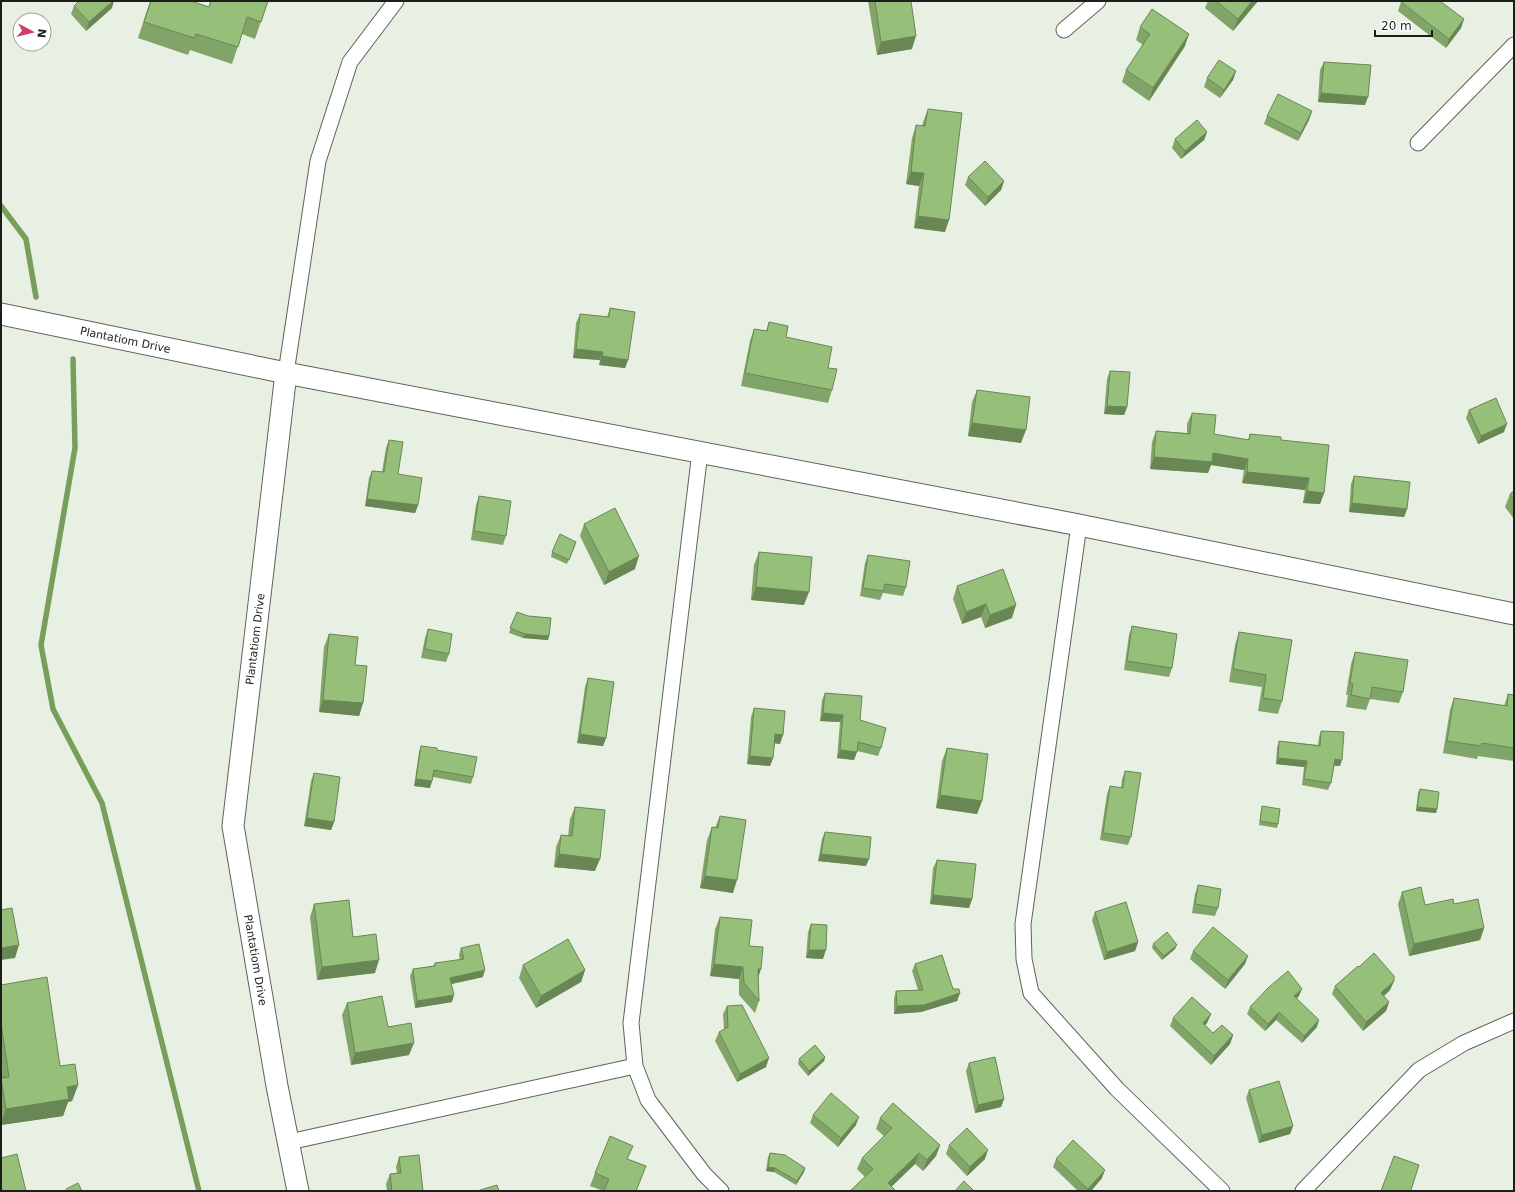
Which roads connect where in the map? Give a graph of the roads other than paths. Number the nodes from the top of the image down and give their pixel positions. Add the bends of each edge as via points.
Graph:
1 (396, 1) edge
2 (1098, 1) edge
3 (1064, 30) dead end
4 (1514, 45) edge
5 (1418, 143) dead end
6 (1, 314) edge
7 (286, 373) junction
8 (700, 452) junction
9 (1079, 525) junction
10 (1514, 614) edge
11 (1514, 1021) edge
12 (635, 1066) junction
13 (289, 1142) junction
14 (298, 1191) edge
15 (721, 1191) edge
16 (1222, 1191) edge
17 (1303, 1191) edge

1 - 7 street via 350,62 318,161
2 - 3 street
4 - 5 street
6 - 7 street, Plantatiom Drive
7 - 8 street
7 - 13 street, Plantatiom Drive via 233,826 277,1086
8 - 9 street
8 - 12 street via 631,1023
9 - 10 street
9 - 16 street via 1023,924 1024,959 1031,993 1117,1089
11 - 17 street via 1464,1043 1419,1070
12 - 13 street
12 - 15 street via 648,1100 704,1174
13 - 14 street, Plantatiom Drive

